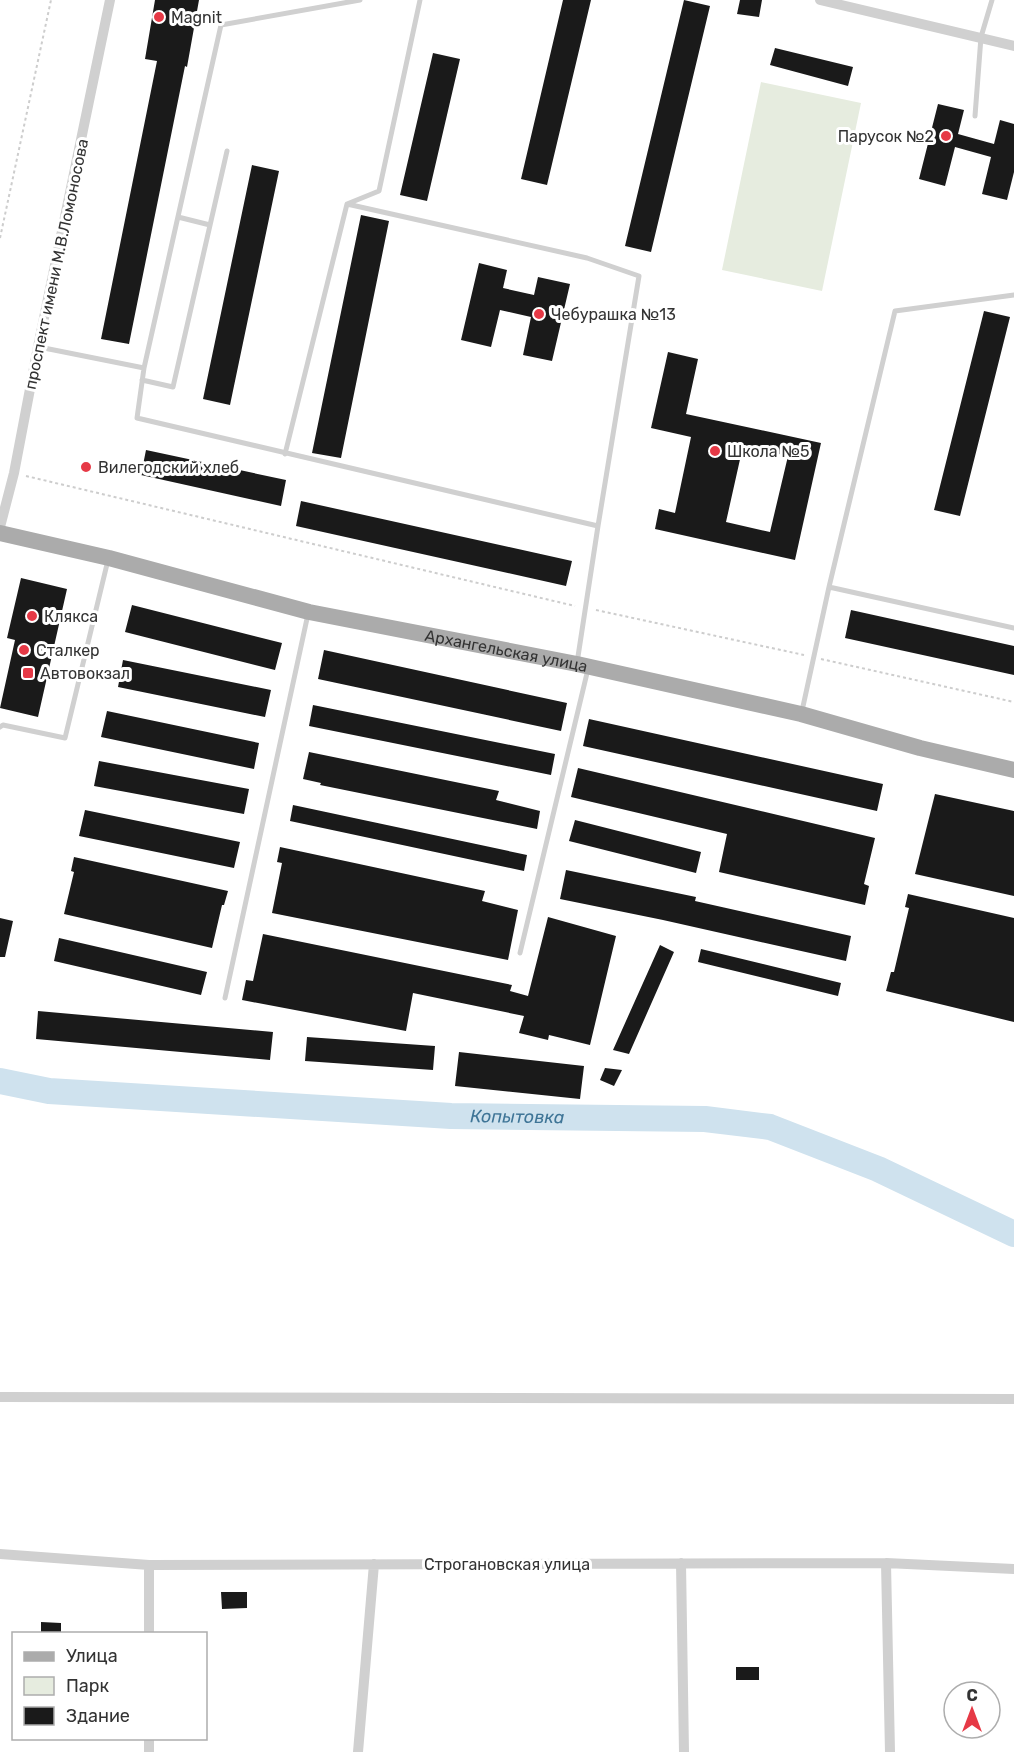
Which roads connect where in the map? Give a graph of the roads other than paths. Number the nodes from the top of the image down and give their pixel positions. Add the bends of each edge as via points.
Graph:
1 (110, 0) edge
2 (360, 0) edge
3 (420, 0) edge
4 (820, 0) edge
5 (992, 0) edge
6 (981, 38) junction
7 (1014, 46) edge
8 (975, 116) dead end
9 (227, 151) dead end
10 (347, 204) junction
11 (178, 217) junction
12 (210, 225) junction
13 (1014, 295) edge
14 (38, 347) junction
15 (144, 368) junction
16 (142, 380) junction
17 (285, 454) junction
18 (598, 526) junction
19 (0, 528) edge
20 (0, 533) edge
21 (109, 558) junction
22 (829, 587) junction
23 (309, 612) junction
24 (1014, 628) edge
25 (583, 666) junction
26 (801, 714) junction
27 (0, 727) edge
28 (1014, 770) edge
29 (520, 953) dead end
30 (225, 998) dead end
31 (0, 1397) edge
32 (1014, 1400) edge
33 (0, 1554) edge
34 (681, 1563) junction
35 (886, 1563) junction
36 (374, 1564) junction
37 (149, 1565) junction
38 (1014, 1569) edge
39 (149, 1632) edge
40 (358, 1752) edge
41 (684, 1752) edge
42 (890, 1752) edge

1 - 14 street, проспект имени М.В.Ломоносова
2 - 11 lane via 221,25
3 - 10 lane via 379,191
4 - 6 street
5 - 6 lane
6 - 7 street
6 - 8 lane
9 - 12 lane
10 - 17 lane
10 - 18 lane via 587,258 639,276
11 - 12 lane
11 - 15 lane
12 - 16 lane via 173,387
13 - 22 lane via 896,311
14 - 15 lane
14 - 19 street, проспект имени М.В.Ломоносова
15 - 16 lane
16 - 17 lane via 137,418
17 - 18 lane
18 - 25 lane via 586,608
20 - 21 main road, Архангельская улица
21 - 23 main road, Архангельская улица
21 - 27 lane via 65,738
22 - 24 lane
22 - 26 lane
23 - 25 main road, Архангельская улица
23 - 30 lane
25 - 26 main road, Архангельская улица
25 - 29 lane
26 - 28 main road, Архангельская улица
31 - 32 street
33 - 37 street, Строгановская улица
34 - 35 street, Строгановская улица
34 - 36 street, Строгановская улица
34 - 41 street
35 - 38 street, Строгановская улица
35 - 42 street
36 - 37 street, Строгановская улица
36 - 40 street
37 - 39 street

